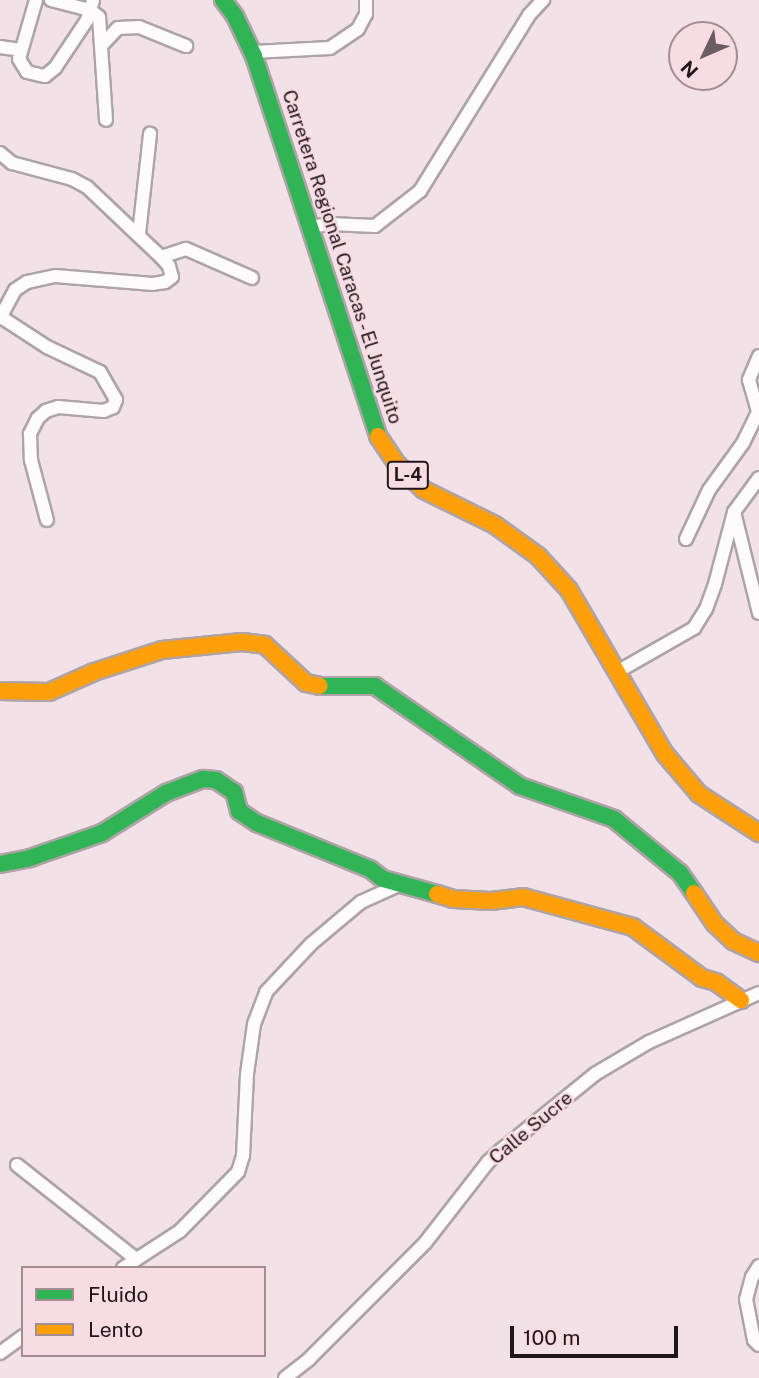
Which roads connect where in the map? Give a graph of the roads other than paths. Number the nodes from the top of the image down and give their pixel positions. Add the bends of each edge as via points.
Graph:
1 (36, 0) edge
2 (51, 0) edge
3 (223, 0) edge
4 (366, 0) edge
5 (543, 0) edge
6 (91, 5) edge
7 (103, 44) junction
8 (186, 46) dead end
9 (0, 47) edge
10 (21, 50) junction
11 (253, 52) junction
12 (106, 120) dead end
13 (150, 134) dead end
14 (1, 157) edge
15 (309, 227) junction
16 (139, 234) junction
17 (161, 257) junction
18 (252, 278) dead end
19 (0, 318) edge
20 (759, 356) edge
21 (758, 413) edge
22 (759, 478) edge
23 (734, 512) junction
24 (47, 520) dead end
25 (685, 540) dead end
26 (759, 613) edge
27 (617, 672) junction
28 (0, 691) edge
29 (759, 833) edge
30 (0, 864) edge
31 (399, 885) junction
32 (759, 953) edge
33 (759, 993) edge
34 (741, 1000) junction
35 (17, 1165) dead end
36 (136, 1259) junction
37 (125, 1266) edge
38 (759, 1266) edge
39 (21, 1337) edge
40 (759, 1345) edge
41 (0, 1353) edge
42 (285, 1378) edge

1 - 10 street
2 - 6 street
3 - 11 street, Carretera Regional Caracas - El Junquito / L-4
4 - 11 street via 366,14 358,29 330,48
5 - 15 street via 529,15 420,191 375,226
6 - 7 street via 99,17
6 - 10 street via 66,51 45,76 27,72 19,59
7 - 8 street via 118,28 139,27
7 - 12 street
9 - 10 street
11 - 15 street, Carretera Regional Caracas - El Junquito / L-4
13 - 16 street
14 - 16 street via 72,178
15 - 27 street, Carretera Regional Caracas - El Junquito / L-4 via 374,431 397,464 424,490 495,525 538,556 569,590
16 - 17 street
17 - 18 street via 186,249
17 - 19 street via 172,277 164,282 55,276 27,282 15,290
19 - 24 street via 100,372 116,400 104,411 58,407 38,418 30,433 31,460
20 - 21 street via 749,380
21 - 25 street via 709,490
22 - 23 street
23 - 26 street
23 - 27 street via 711,597 694,628
27 - 29 street, Carretera Regional Caracas - El Junquito / L-4 via 665,754 699,794
28 - 32 street via 49,692 162,650 243,642 265,645 306,684 375,686 520,786 614,820 680,873 715,924 733,941
30 - 31 street via 102,833 166,793 207,779 230,788 239,811 257,824
31 - 34 street via 453,899 523,897 601,916 633,927 702,978
31 - 36 street via 361,902 311,944 266,992 254,1024 243,1156 237,1172 180,1231
33 - 34 street, Calle Sucre
34 - 42 street, Calle Sucre via 649,1042 595,1074 500,1151 425,1243
35 - 36 street
36 - 37 street
38 - 40 street via 746,1299
39 - 41 street

